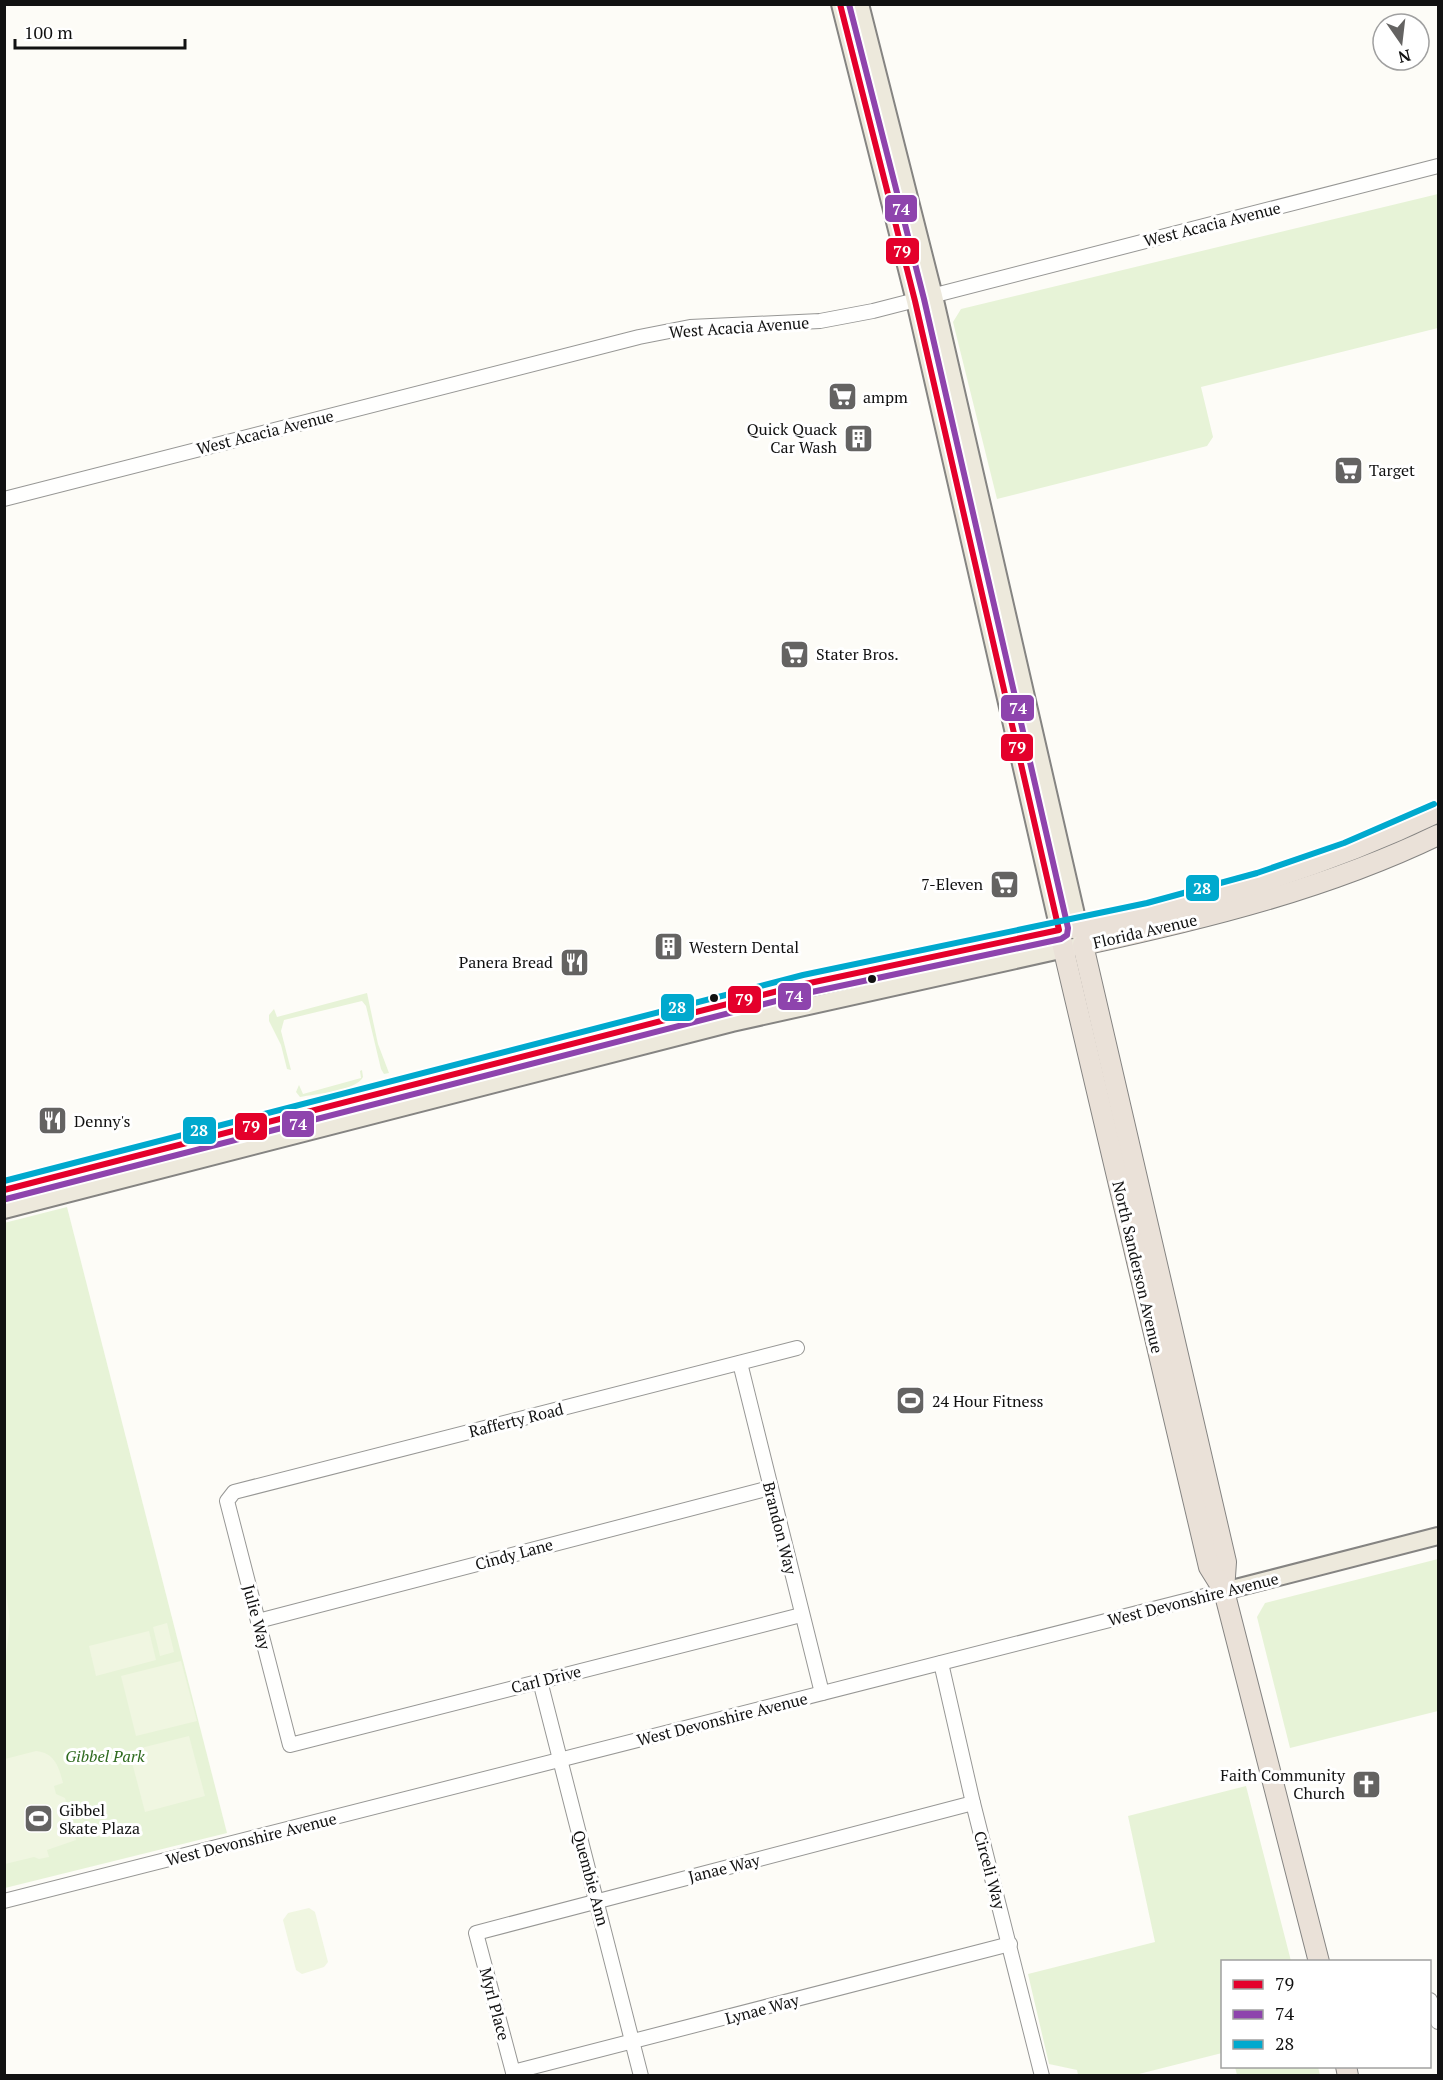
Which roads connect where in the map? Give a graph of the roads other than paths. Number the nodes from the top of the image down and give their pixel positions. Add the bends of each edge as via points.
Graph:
1 (840, 4) edge
2 (860, 4) edge
3 (1438, 166) edge
4 (934, 296) junction
5 (915, 301) junction
6 (957, 478) junction
7 (4, 500) edge
8 (983, 513) junction
9 (972, 544) junction
10 (1015, 655) junction
11 (1001, 673) junction
12 (1041, 767) junction
13 (1438, 812) edge
14 (1438, 824) edge
15 (1430, 839) edge
16 (1081, 936) junction
17 (1061, 940) junction
18 (1098, 1100) junction
19 (269, 1122) junction
20 (1105, 1126) junction
21 (144, 1154) junction
22 (186, 1163) junction
23 (1136, 1171) junction
24 (4, 1190) edge
25 (82, 1191) junction
26 (4, 1210) edge
27 (797, 1348) dead end
28 (740, 1363) junction
29 (770, 1488) junction
30 (234, 1492) joint
31 (1438, 1536) edge
32 (1224, 1591) junction
33 (801, 1615) junction
34 (258, 1621) junction
35 (941, 1663) junction
36 (540, 1681) junction
37 (822, 1693) junction
38 (290, 1745) joint
39 (560, 1760) junction
40 (973, 1803) junction
41 (597, 1900) junction
42 (4, 1901) edge
43 (476, 1933) joint
44 (1010, 1944) junction
45 (1318, 1960) edge
46 (1431, 2000) edge
47 (1438, 2022) edge
48 (633, 2042) junction
49 (514, 2074) edge
50 (641, 2076) edge
51 (1042, 2076) edge

1 - 5 main road
2 - 4 main road
3 - 4 street, West Acacia Avenue
4 - 5 street, West Acacia Avenue
4 - 8 main road
5 - 6 main road
5 - 7 street, West Acacia Avenue via 820,321 690,327 639,337
6 - 8 main road via 967,484
6 - 9 main road
8 - 10 main road
9 - 10 main road via 986,574 1006,653
9 - 11 main road
10 - 12 main road
11 - 12 main road via 1011,677 1027,738
11 - 17 main road
12 - 16 main road
13 - 16 highway, Florida Avenue via 1260,882
14 - 15 highway via 1419,833
15 - 16 highway, Florida Avenue via 1333,878 1220,914
16 - 17 highway, Florida Avenue
16 - 23 highway, North Sanderson Avenue
17 - 18 highway, North Sanderson Avenue
17 - 19 main road, Florida Avenue via 805,984
17 - 22 main road, Florida Avenue
18 - 20 highway, North Sanderson Avenue
18 - 23 highway via 1110,1102
19 - 21 main road, Florida Avenue
19 - 22 main road via 253,1134 188,1152
20 - 23 highway via 1130,1179
20 - 32 highway, North Sanderson Avenue via 1209,1567
21 - 24 main road, Florida Avenue
21 - 25 main road via 136,1164 99,1173 87,1181
22 - 25 main road, Florida Avenue
23 - 32 highway, North Sanderson Avenue via 1226,1562
25 - 26 main road, Florida Avenue
27 - 28 street, Rafferty Road
28 - 29 street, Brandon Way
28 - 30 street, Rafferty Road
29 - 33 street, Brandon Way
29 - 34 street, Cindy Lane
30 - 34 street, Julie Way via 227,1502
31 - 32 main road, West Devonshire Avenue
32 - 35 street, West Devonshire Avenue
32 - 45 highway, North Sanderson Avenue
33 - 36 street, Carl Drive
33 - 37 street, Brandon Way
34 - 38 street, Julie Way
35 - 37 street, West Devonshire Avenue
35 - 40 street, Circeli Way
36 - 38 street, Carl Drive
36 - 39 street, Quembie Ann
37 - 39 street, West Devonshire Avenue
39 - 41 street, Quembie Ann
39 - 42 street, West Devonshire Avenue
40 - 41 street, Janae Way
40 - 44 street, Circeli Way
41 - 43 street, Janae Way
41 - 48 street, Quembie Ann
43 - 49 street, Myrl Place
44 - 48 street, Lynae Way
44 - 51 street, Circeli Way
46 - 47 street
48 - 49 street, Lynae Way
48 - 50 street, Quembie Ann

